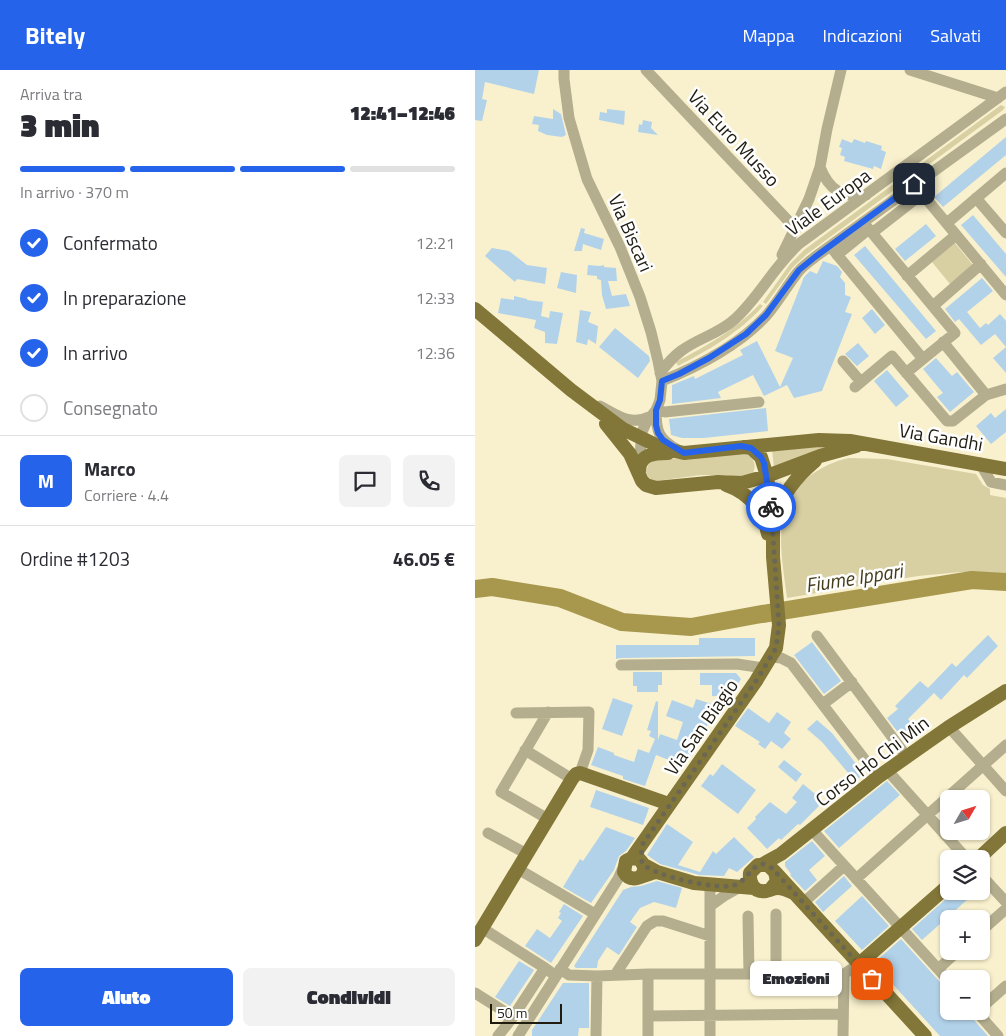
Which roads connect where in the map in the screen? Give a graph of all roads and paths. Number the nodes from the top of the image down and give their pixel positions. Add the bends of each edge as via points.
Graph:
1 (564, 70) edge
2 (646, 70) edge
3 (829, 70) edge
4 (910, 70) edge
5 (840, 75) edge
6 (1002, 95) edge
7 (1006, 118) edge
8 (820, 167) junction
9 (1006, 173) edge
10 (914, 184) junction
11 (923, 194) junction
12 (866, 195) junction
13 (976, 198) junction
14 (947, 223) junction
15 (868, 228) junction
16 (796, 230) junction
17 (1006, 233) edge
18 (956, 235) junction
19 (833, 250) junction
20 (981, 264) junction
21 (774, 270) junction
22 (907, 276) junction
23 (1006, 295) edge
24 (933, 306) junction
25 (475, 309) edge
26 (943, 342) junction
27 (655, 346) junction
28 (682, 350) junction
29 (923, 359) junction
30 (843, 361) dead end
31 (906, 374) junction
32 (661, 377) junction
33 (1006, 389) edge
34 (571, 390) junction
35 (986, 395) junction
36 (759, 402) dead end
37 (652, 413) junction
38 (641, 438) junction
39 (869, 444) junction
40 (741, 446) junction
41 (684, 453) junction
42 (820, 456) junction
43 (980, 463) junction
44 (1006, 468) edge
45 (639, 470) junction
46 (767, 476) junction
47 (718, 482) junction
48 (1006, 485) edge
49 (773, 523) junction
50 (773, 557) junction
51 (817, 636) dead end
52 (767, 663) junction
53 (621, 665) dead end
54 (852, 682) junction
55 (1006, 691) edge
56 (823, 704) junction
57 (548, 712) junction
58 (516, 713) dead end
59 (949, 727) junction
60 (1006, 745) edge
61 (525, 750) junction
62 (907, 757) junction
63 (983, 765) junction
64 (882, 774) junction
65 (576, 776) junction
66 (1006, 791) edge
67 (669, 804) junction
68 (927, 815) junction
69 (548, 819) junction
70 (812, 830) junction
71 (488, 833) dead end
72 (1006, 833) edge
73 (959, 850) edge
74 (988, 850) edge
75 (527, 854) junction
76 (763, 864) junction
77 (844, 866) junction
78 (636, 868) junction
79 (518, 869) junction
80 (775, 872) junction
81 (750, 873) junction
82 (856, 879) junction
83 (990, 885) edge
84 (710, 886) junction
85 (737, 886) junction
86 (754, 888) junction
87 (770, 890) junction
88 (940, 893) edge
89 (799, 898) junction
90 (1006, 902) edge
91 (710, 906) junction
92 (1006, 909) edge
93 (595, 914) junction
94 (776, 914) dead end
95 (748, 916) dead end
96 (990, 923) edge
97 (901, 929) junction
98 (478, 934) edge
99 (710, 936) junction
100 (948, 960) edge
101 (859, 964) junction
102 (545, 968) junction
103 (938, 969) joint
104 (558, 973) junction
105 (648, 974) junction
106 (710, 974) junction
107 (749, 974) junction
108 (776, 974) junction
109 (844, 974) junction
110 (615, 975) junction
111 (597, 976) junction
112 (1006, 986) edge
113 (475, 993) edge
114 (990, 1000) edge
115 (843, 1014) junction
116 (710, 1015) junction
117 (648, 1016) junction
118 (513, 1017) junction
119 (985, 1020) edge
120 (521, 1034) edge
121 (499, 1036) edge
122 (596, 1036) edge
123 (648, 1036) edge
124 (710, 1036) edge
125 (843, 1036) edge
126 (925, 1036) edge
127 (998, 1036) edge

1 - 27 street, Via Biscari via 569,118 587,179 630,271
2 - 16 street, Via Euro Musso
3 - 5 street
4 - 6 street
5 - 8 street
6 - 12 street, Viale Europa
7 - 10 street, Viale Europa
8 - 12 street via 824,178 837,191 854,197
8 - 16 street
9 - 13 street
10 - 11 street
10 - 15 street, Viale Europa
11 - 14 street
11 - 15 street
12 - 21 street, Viale Europa via 800,243
13 - 14 street
13 - 17 street
14 - 18 street
15 - 19 street, Viale Europa
15 - 22 street
16 - 21 street
18 - 20 street
18 - 22 street
19 - 29 street
19 - 32 street, Viale Europa via 799,270 771,310 746,334 679,374
20 - 23 street
20 - 24 street
21 - 28 street, Viale Europa via 733,321
22 - 24 street
24 - 26 street via 955,332
25 - 34 main road
26 - 29 street
26 - 35 street
27 - 28 street via 663,350
27 - 32 street, Via Biscari
28 - 32 street, Viale Europa via 666,364
29 - 31 street
30 - 31 street via 858,385 892,356
31 - 35 street via 947,421 953,421
32 - 37 street, Via Biscari via 660,400
33 - 35 street
34 - 37 street via 627,421 635,422
34 - 38 main road
34 - 45 main road via 618,436
36 - 37 street
37 - 38 street
37 - 41 street via 663,440
38 - 41 main road via 662,448
38 - 45 street
39 - 40 main road, Via Gandhi via 851,440 819,440
39 - 42 main road
39 - 43 main road, Via Gandhi
40 - 41 main road, Via Gandhi
40 - 46 main road via 751,448 761,457
41 - 45 main road, Via Gandhi via 649,454 641,462
42 - 46 main road
42 - 49 main road via 789,488
43 - 44 main road, Via Gandhi
43 - 48 street via 991,482
45 - 47 main road via 642,481 655,488
46 - 47 main road via 742,483
46 - 49 main road
47 - 50 main road via 742,493 758,508 767,528
49 - 50 main road
50 - 52 main road, Via San Biagio via 779,625 776,648
51 - 54 street
52 - 53 street
52 - 56 street via 781,658 791,663
52 - 67 main road, Via San Biagio
54 - 56 street
54 - 62 street
55 - 59 main road, Corso Ho Chi Min
56 - 64 street
57 - 58 street
57 - 61 street
57 - 65 street via 589,712 588,750
59 - 62 main road, Corso Ho Chi Min
59 - 63 street
60 - 63 street
61 - 65 street
61 - 69 street via 501,792
62 - 64 main road, Corso Ho Chi Min
63 - 66 street
63 - 68 street
64 - 68 street
64 - 70 main road, Corso Ho Chi Min
65 - 67 main road
65 - 69 main road
67 - 78 main road, Via San Biagio via 642,845
68 - 73 street
68 - 82 street
69 - 75 main road
70 - 76 main road, Corso Ho Chi Min
70 - 77 street
71 - 75 street
72 - 74 main road
75 - 79 main road
76 - 80 main road
76 - 81 main road
77 - 82 street
77 - 89 street
78 - 84 main road
78 - 93 street via 612,888
79 - 93 street
79 - 98 main road
80 - 87 main road via 777,881
80 - 89 main road
81 - 85 main road
81 - 86 main road
82 - 97 street
83 - 90 street
84 - 85 main road
84 - 91 street
85 - 86 main road
85 - 91 street
86 - 87 main road via 765,892
87 - 89 main road via 784,889
88 - 97 main road
89 - 101 main road
91 - 99 street
92 - 96 street
93 - 104 street
94 - 108 street
95 - 107 street
97 - 101 main road
97 - 103 street
98 - 102 street
99 - 106 street
99 - 110 street via 663,921 655,922 647,926
100 - 103 street
101 - 109 street
101 - 126 main road
102 - 104 street
102 - 118 street
104 - 111 street
104 - 120 street
105 - 106 street
105 - 110 street
105 - 117 street
106 - 107 street
106 - 116 street
107 - 108 street
108 - 109 street
109 - 115 street
110 - 111 street
111 - 122 street
112 - 114 street
113 - 118 street
115 - 116 street
115 - 125 street
116 - 117 street
116 - 124 street
117 - 123 street
118 - 121 street
119 - 127 street

